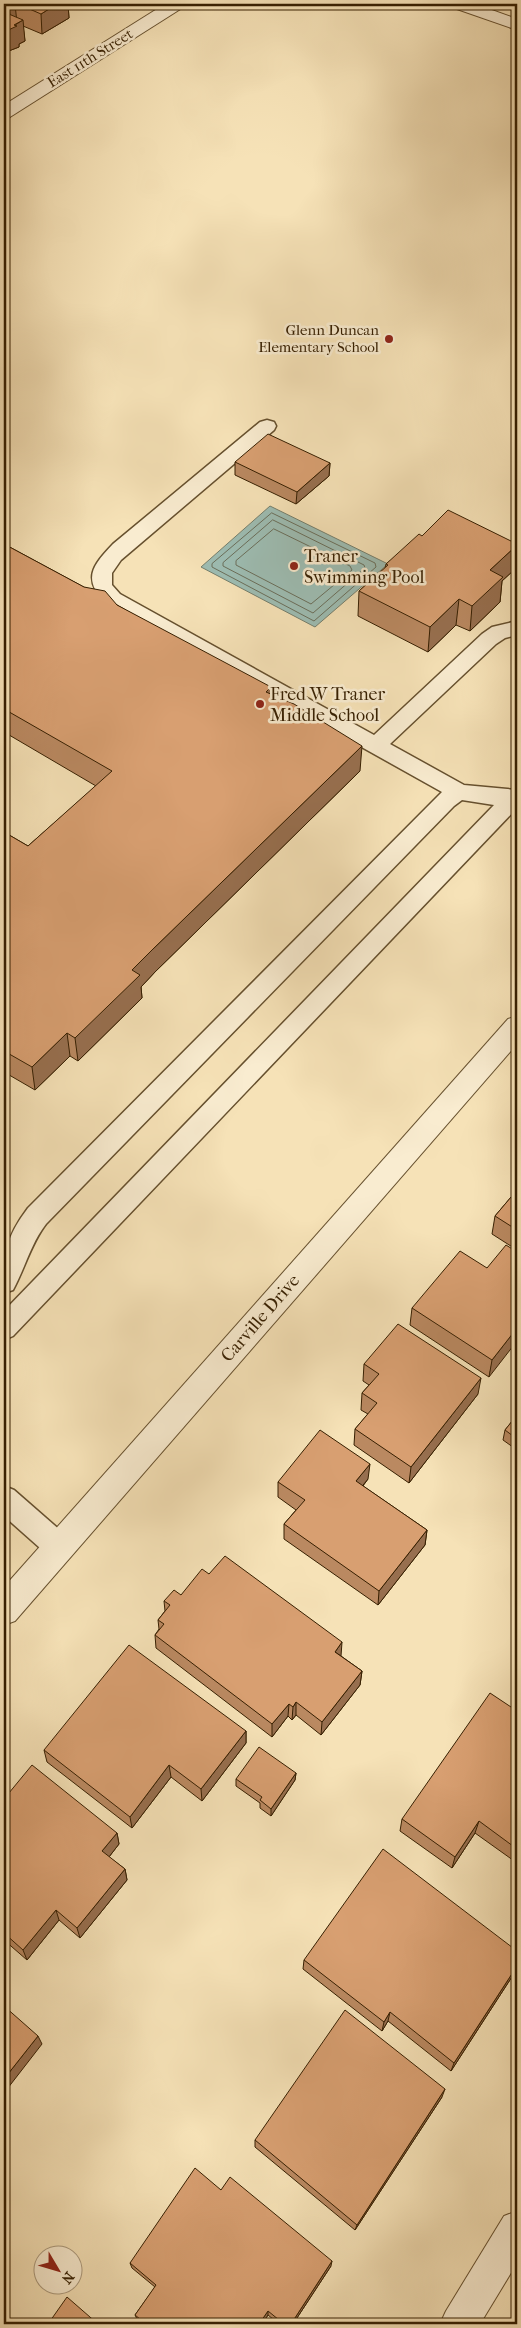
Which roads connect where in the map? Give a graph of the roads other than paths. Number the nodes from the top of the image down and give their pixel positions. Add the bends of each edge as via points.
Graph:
1 (176, 4) edge
2 (460, 4) edge
3 (517, 25) edge
4 (4, 113) edge
5 (267, 426) dead end
6 (517, 628) edge
7 (375, 746) junction
8 (459, 792) junction
9 (515, 799) edge
10 (517, 1026) edge
11 (4, 1282) edge
12 (4, 1328) edge
13 (4, 1499) edge
14 (59, 1547) junction
15 (4, 1610) edge
16 (517, 2229) edge
17 (459, 2324) edge

1 - 4 street, East 11th Street
2 - 3 street
5 - 7 lane via 120,549 106,563 100,584 113,599
6 - 7 lane via 499,632 489,639
7 - 8 lane
8 - 9 lane
8 - 11 lane via 446,800 37,1216 24,1233
9 - 12 lane
10 - 14 street, Carville Drive
13 - 14 lane
14 - 15 street, Carville Drive
16 - 17 street

